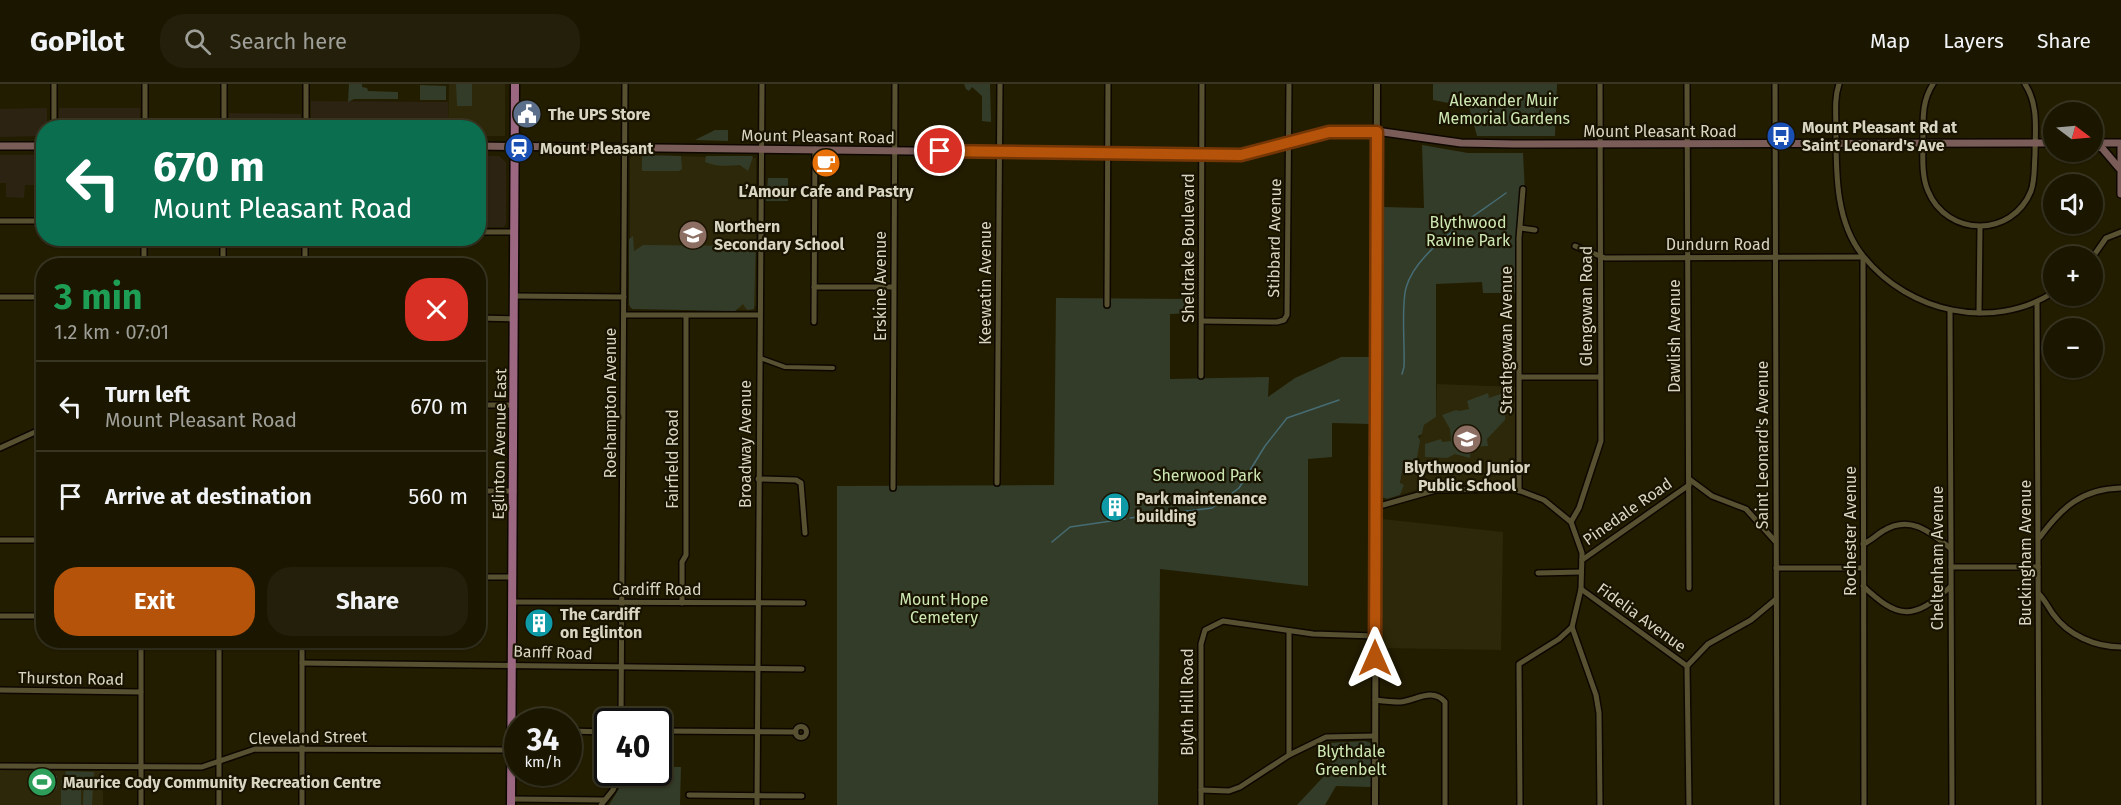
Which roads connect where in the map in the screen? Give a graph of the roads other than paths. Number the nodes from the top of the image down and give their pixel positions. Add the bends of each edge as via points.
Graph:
1 (54, 84) edge
2 (145, 84) edge
3 (224, 84) edge
4 (306, 84) edge
5 (515, 84) edge
6 (626, 84) edge
7 (762, 84) edge
8 (895, 84) edge
9 (1000, 84) edge
10 (1108, 84) edge
11 (1203, 84) edge
12 (1289, 84) edge
13 (1377, 84) edge
14 (1600, 84) edge
15 (1687, 84) edge
16 (1775, 84) edge
17 (1839, 84) edge
18 (1933, 84) edge
19 (2025, 84) edge
20 (54, 120) edge
21 (145, 120) edge
22 (224, 120) edge
23 (306, 120) edge
24 (1377, 132) junction
25 (2121, 142) edge
26 (1289, 143) junction
27 (1923, 143) junction
28 (2103, 143) edge
29 (1599, 144) junction
30 (1687, 144) junction
31 (1774, 144) junction
32 (1836, 144) junction
33 (2035, 144) junction
34 (2043, 144) edge
35 (0, 146) edge
36 (36, 146) edge
37 (486, 146) edge
38 (515, 147) junction
39 (624, 147) junction
40 (2121, 148) edge
41 (761, 149) junction
42 (815, 149) junction
43 (895, 150) junction
44 (2103, 151) edge
45 (1000, 152) junction
46 (1107, 153) junction
47 (1202, 154) junction
48 (2120, 169) edge
49 (1523, 189) dead end
50 (2121, 194) edge
51 (0, 221) edge
52 (36, 221) edge
53 (1980, 227) junction
54 (1521, 228) junction
55 (1535, 230) dead end
56 (486, 232) edge
57 (515, 232) junction
58 (2121, 232) edge
59 (1575, 246) dead end
60 (2100, 246) edge
61 (1600, 257) junction
62 (1863, 257) junction
63 (1687, 258) junction
64 (1775, 258) junction
65 (814, 287) junction
66 (893, 287) junction
67 (515, 296) junction
68 (0, 297) edge
69 (36, 297) edge
70 (624, 297) junction
71 (2043, 298) edge
72 (2037, 302) junction
73 (1107, 305) dead end
74 (1950, 310) junction
75 (1979, 313) junction
76 (624, 315) junction
77 (759, 315) junction
78 (686, 316) junction
79 (486, 318) edge
80 (515, 319) junction
81 (1202, 321) junction
82 (814, 322) dead end
83 (759, 358) junction
84 (833, 368) dead end
85 (1201, 376) dead end
86 (1520, 377) junction
87 (1600, 377) junction
88 (486, 405) edge
89 (514, 405) junction
90 (36, 432) edge
91 (0, 448) edge
92 (758, 479) junction
93 (1689, 482) junction
94 (997, 483) dead end
95 (893, 488) dead end
96 (2121, 488) edge
97 (1520, 490) junction
98 (486, 491) edge
99 (514, 491) junction
100 (1376, 507) junction
101 (1570, 522) junction
102 (805, 532) dead end
103 (2039, 539) junction
104 (0, 540) edge
105 (36, 540) edge
106 (1775, 541) junction
107 (1863, 544) junction
108 (1950, 548) junction
109 (1582, 560) junction
110 (1950, 567) junction
111 (2038, 567) junction
112 (1776, 568) junction
113 (1863, 568) junction
114 (1581, 572) junction
115 (1538, 573) dead end
116 (486, 577) edge
117 (512, 577) junction
118 (1863, 586) junction
119 (1950, 587) junction
120 (1689, 588) dead end
121 (1581, 590) junction
122 (2039, 594) junction
123 (1775, 600) junction
124 (512, 602) junction
125 (622, 602) junction
126 (758, 602) junction
127 (682, 603) junction
128 (803, 603) dead end
129 (0, 616) edge
130 (36, 616) edge
131 (1572, 627) junction
132 (1289, 631) junction
133 (1375, 636) junction
134 (2121, 647) edge
135 (141, 648) edge
136 (219, 648) edge
137 (302, 648) edge
138 (302, 663) junction
139 (512, 665) junction
140 (1687, 666) junction
141 (621, 667) junction
142 (759, 668) junction
143 (802, 669) dead end
144 (0, 690) edge
145 (141, 692) junction
146 (1376, 700) junction
147 (514, 708) edge
148 (621, 708) edge
149 (672, 731) edge
150 (758, 732) junction
151 (796, 732) dead end
152 (1375, 736) junction
153 (302, 748) junction
154 (504, 750) edge
155 (1289, 755) junction
156 (219, 762) junction
157 (0, 766) edge
158 (141, 767) junction
159 (512, 786) edge
160 (615, 786) edge
161 (1201, 790) junction
162 (688, 795) dead end
163 (757, 795) junction
164 (802, 796) dead end
165 (512, 802) edge
166 (603, 802) edge
167 (141, 805) edge
168 (219, 805) edge
169 (302, 805) edge
170 (757, 805) edge
171 (1201, 805) edge
172 (1375, 805) edge
173 (1446, 805) edge
174 (1520, 805) edge
175 (1600, 805) edge
176 (1689, 805) edge
177 (1777, 805) edge
178 (1864, 805) edge
179 (1952, 805) edge
180 (2039, 805) edge

1 - 20 street
2 - 21 street
3 - 22 street
4 - 23 street
5 - 38 main road, Eglinton Avenue East
6 - 39 street, Roehampton Avenue
7 - 41 street, Broadway Avenue
8 - 43 street, Erskine Avenue
9 - 45 street, Keewatin Avenue
10 - 46 street
11 - 47 street, Sheldrake Boulevard
12 - 26 street, Stibbard Avenue
13 - 24 street
14 - 29 street, Glengowan Road
15 - 30 street, Dawlish Avenue
16 - 31 street, Saint Leonard's Avenue
17 - 32 street
18 - 27 street via 1924,103
19 - 33 street via 2033,104
24 - 26 main road, Mount Pleasant Road via 1329,132
24 - 29 main road, Mount Pleasant Road via 1461,143
24 - 100 street
25 - 28 main road
26 - 47 main road, Mount Pleasant Road via 1247,154
26 - 81 street, Stibbard Avenue via 1287,315 1284,320
27 - 32 main road, Mount Pleasant Road
27 - 33 main road, Mount Pleasant Road
27 - 53 street via 1926,184 1934,203 1947,217
29 - 30 main road, Mount Pleasant Road
29 - 61 street, Glengowan Road
30 - 31 main road, Mount Pleasant Road
30 - 63 street, Dawlish Avenue
31 - 32 main road, Mount Pleasant Road
31 - 64 street, Saint Leonard's Avenue
32 - 62 street via 1841,206
33 - 34 main road, Mount Pleasant Road
33 - 53 street via 2034,178 2027,199 2010,217
35 - 36 main road
37 - 38 main road, Mount Pleasant Road
38 - 39 main road, Mount Pleasant Road
38 - 57 main road, Eglinton Avenue East
39 - 41 main road, Mount Pleasant Road
39 - 70 street, Roehampton Avenue
40 - 48 main road
41 - 42 main road, Mount Pleasant Road
41 - 77 street, Broadway Avenue
42 - 43 main road, Mount Pleasant Road
42 - 65 street
43 - 45 main road, Mount Pleasant Road
43 - 66 street, Erskine Avenue
44 - 48 main road
45 - 46 main road, Mount Pleasant Road
45 - 94 street, Keewatin Avenue
46 - 47 main road, Mount Pleasant Road
46 - 73 street
47 - 81 street, Sheldrake Boulevard
48 - 50 main road
49 - 54 street, Strathgowan Avenue
51 - 52 street
53 - 75 street
54 - 55 street
54 - 86 street, Strathgowan Avenue
56 - 57 street
57 - 67 main road, Eglinton Avenue East
58 - 60 street via 2106,238
59 - 61 street, Dundurn Road
61 - 63 street, Dundurn Road
61 - 87 street, Glengowan Road
62 - 64 street, Dundurn Road
62 - 74 street via 1903,291
62 - 107 street, Rochester Avenue
63 - 64 street, Dundurn Road
63 - 93 street, Dawlish Avenue
64 - 106 street, Saint Leonard's Avenue
65 - 66 street
65 - 82 street
66 - 95 street, Erskine Avenue
67 - 70 street
67 - 80 main road, Eglinton Avenue East
68 - 69 street
70 - 76 street, Roehampton Avenue
71 - 72 street
72 - 75 street
72 - 103 street, Buckingham Avenue
74 - 75 street
74 - 108 street, Cheltenham Avenue
76 - 78 street
76 - 125 street, Roehampton Avenue
77 - 78 street
77 - 83 street, Broadway Avenue
78 - 127 street, Fairfield Road via 686,555 682,562
79 - 80 street
80 - 89 main road, Eglinton Avenue East
81 - 85 street, Sheldrake Boulevard
83 - 84 street via 785,367
83 - 92 street, Broadway Avenue
86 - 87 street
86 - 97 street, Strathgowan Avenue
87 - 101 street, Glengowan Road via 1601,441 1579,508
88 - 89 street
89 - 99 main road, Eglinton Avenue East
90 - 91 street
92 - 102 street via 801,483
92 - 126 street, Broadway Avenue
93 - 106 street via 1746,509
93 - 109 street, Pinedale Road
93 - 120 street, Dawlish Avenue
96 - 103 street via 2094,491 2069,503
97 - 100 street via 1436,489
97 - 101 street via 1552,505
98 - 99 street
99 - 117 main road, Eglinton Avenue East
100 - 133 street
101 - 109 street via 1581,546
103 - 111 street, Buckingham Avenue
104 - 105 street
106 - 112 street, Saint Leonard's Avenue
107 - 108 street via 1888,528 1908,524 1928,529
107 - 113 street, Rochester Avenue
108 - 110 street, Cheltenham Avenue
109 - 114 street
110 - 111 street
110 - 119 street, Cheltenham Avenue
111 - 122 street, Buckingham Avenue
112 - 113 street
112 - 123 street, Saint Leonard's Avenue
113 - 118 street, Rochester Avenue
114 - 115 street
114 - 121 street
116 - 117 street
117 - 124 main road, Eglinton Avenue East
118 - 119 street via 1886,606 1907,611 1927,606
118 - 178 street, Rochester Avenue
119 - 179 street, Cheltenham Avenue
121 - 131 street
121 - 140 street, Fidelia Avenue
122 - 134 street via 2055,616 2077,635 2095,644
122 - 180 street, Buckingham Avenue
123 - 140 street via 1751,620 1708,644
123 - 177 street, Saint Leonard's Avenue
124 - 125 street, Cardiff Road
124 - 139 main road, Eglinton Avenue East
125 - 127 street, Cardiff Road
125 - 141 street, Roehampton Avenue
126 - 127 street, Cardiff Road
126 - 128 street, Cardiff Road
126 - 142 street, Broadway Avenue
129 - 130 street
131 - 174 street via 1519,664
131 - 175 street via 1598,704
132 - 133 street, Blyth Hill Road
132 - 155 street
132 - 161 street, Blyth Hill Road via 1223,621 1205,630 1201,644
133 - 146 street
135 - 145 street
136 - 156 street
137 - 138 street
138 - 139 street, Banff Road
138 - 153 street
139 - 141 street, Banff Road
139 - 147 main road, Eglinton Avenue East
140 - 176 street
141 - 142 street, Banff Road
141 - 148 street, Roehampton Avenue
142 - 143 street, Banff Road
142 - 150 street, Broadway Avenue
144 - 145 street, Thurston Road
145 - 158 street
146 - 152 street
146 - 173 street via 1402,702 1426,695 1438,696 1445,702
149 - 150 street
150 - 151 street
150 - 163 street, Broadway Avenue
152 - 155 street via 1326,737
152 - 172 street
153 - 154 street, Cleveland Street
153 - 156 street, Cleveland Street via 255,749
153 - 169 street
155 - 161 street via 1240,788
156 - 158 street, Cleveland Street via 202,767
156 - 168 street
157 - 158 street, Cleveland Street
158 - 167 street
159 - 165 main road, Eglinton Avenue East
160 - 166 street
161 - 171 street, Blyth Hill Road
162 - 163 street
163 - 164 street
163 - 170 street, Broadway Avenue
165 - 166 street

